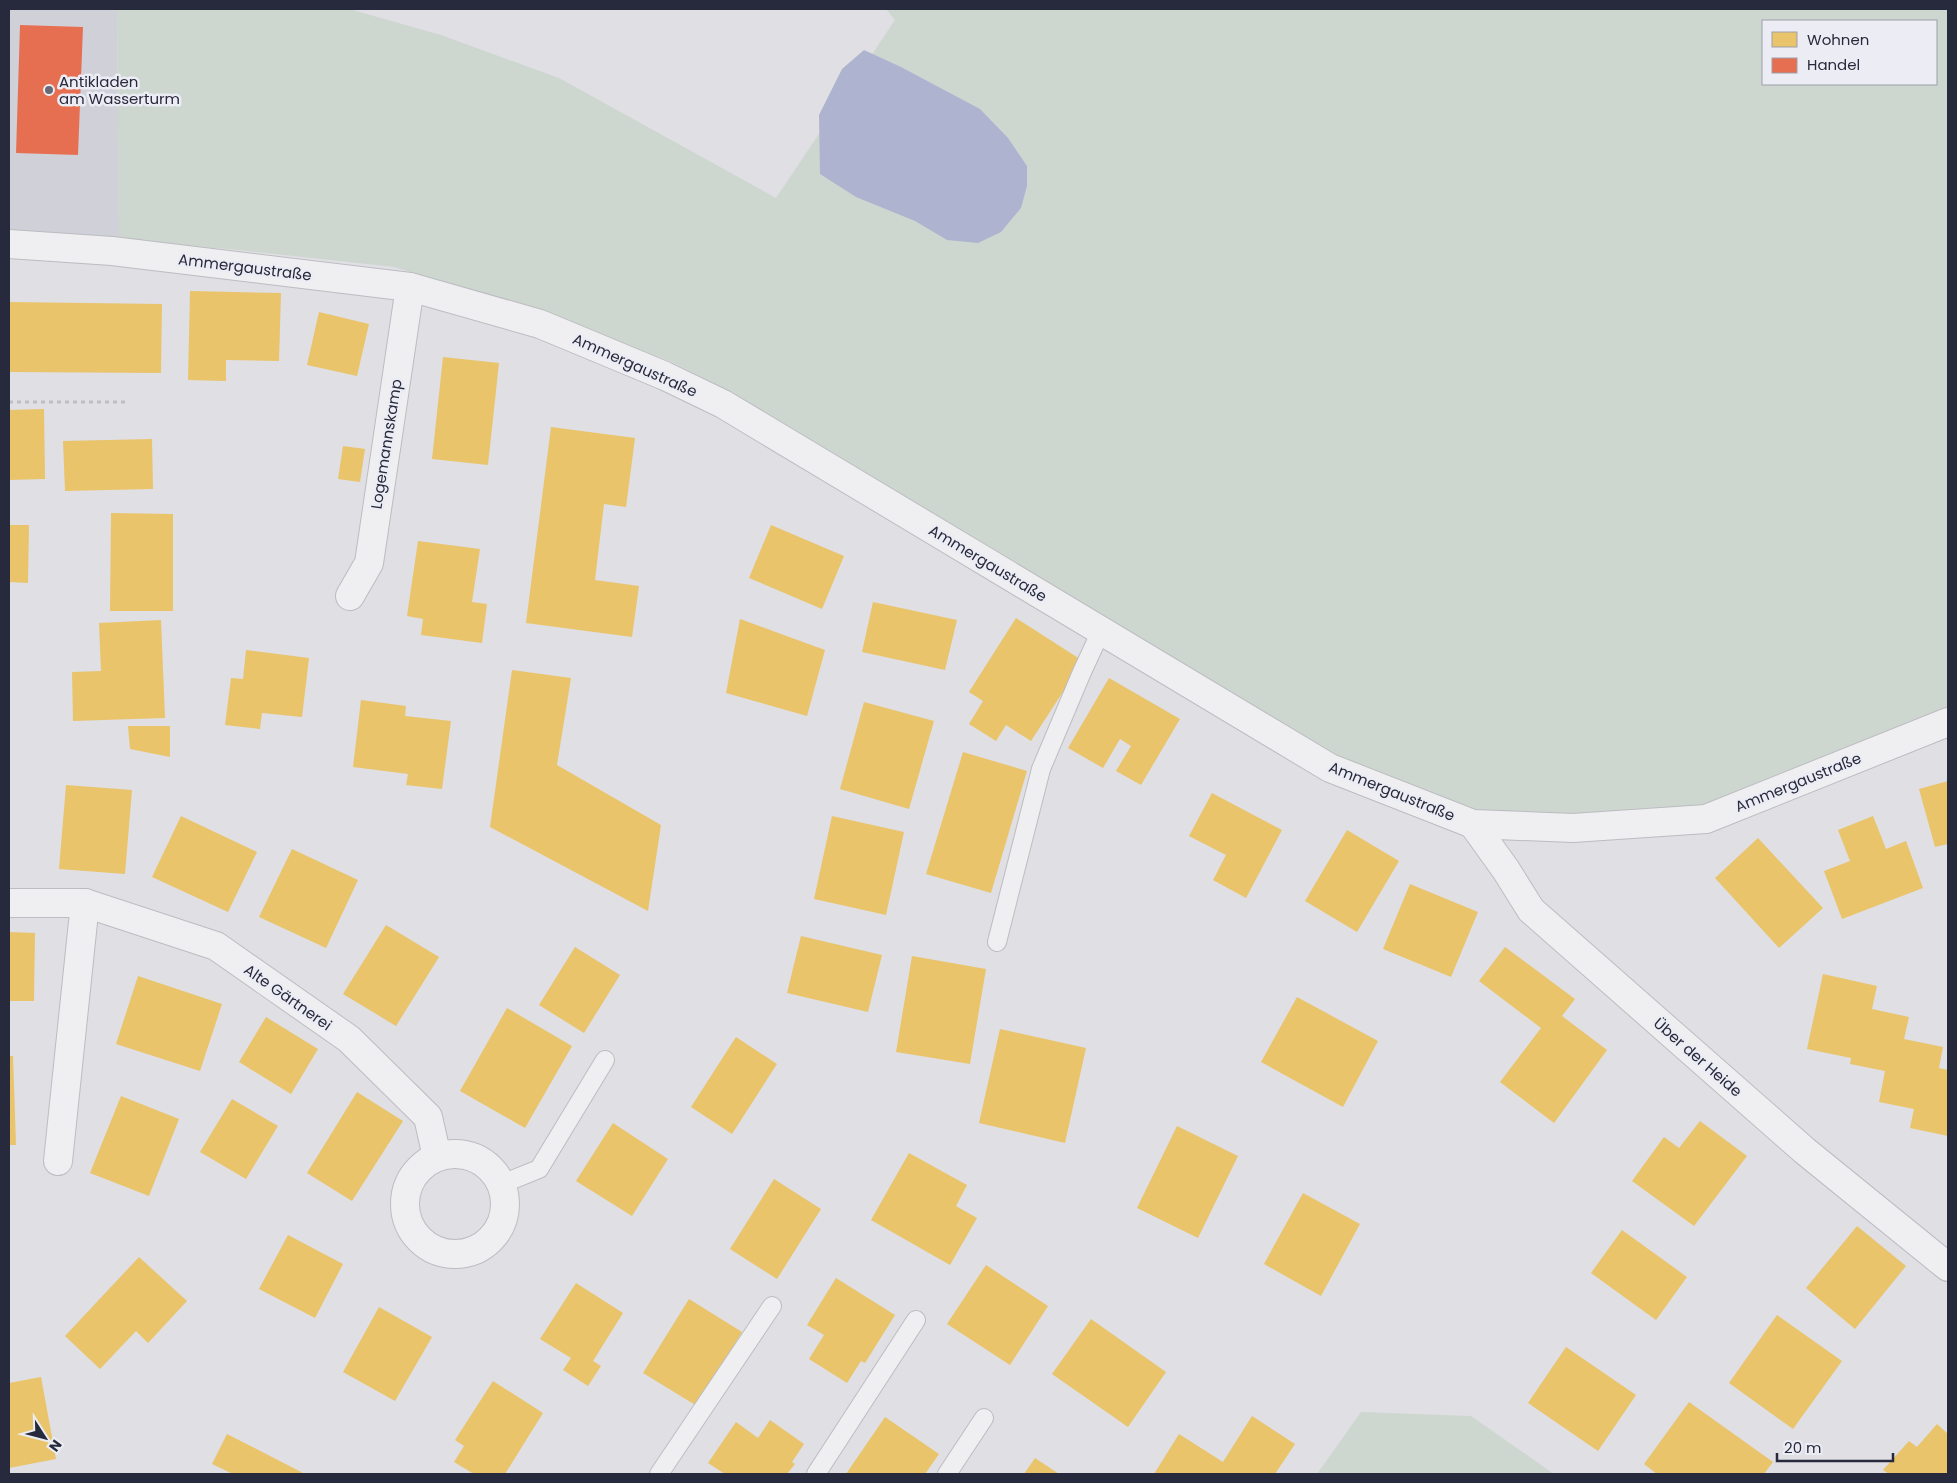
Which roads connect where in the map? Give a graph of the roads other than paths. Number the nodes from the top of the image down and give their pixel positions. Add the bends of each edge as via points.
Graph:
1 (9, 244) edge
2 (410, 287) junction
3 (350, 596) dead end
4 (1101, 631) junction
5 (1948, 722) edge
6 (1473, 824) junction
7 (9, 903) edge
8 (85, 903) junction
9 (997, 942) dead end
10 (606, 1060) dead end
11 (438, 1157) junction
12 (58, 1162) dead end
13 (502, 1184) junction
14 (1948, 1267) edge
15 (772, 1306) dead end
16 (916, 1320) dead end
17 (984, 1418) dead end
18 (659, 1474) edge
19 (816, 1474) edge
20 (947, 1474) edge

1 - 2 street, Ammergaustraße via 112,251
2 - 3 street, Logemannskamp via 369,564
2 - 4 street, Ammergaustraße via 540,324 714,400
4 - 6 street, Ammergaustraße via 1330,768
4 - 9 lane via 1041,769
5 - 6 street, Ammergaustraße via 1706,819 1573,828
6 - 14 street, Über der Heide via 1530,910 1805,1150
7 - 8 street, Alte Gärtnerei
8 - 11 street, Alte Gärtnerei via 216,946 348,1040 428,1117
8 - 12 street
10 - 13 lane via 539,1168
11 - 13 street via 454,1153 471,1156 489,1166
11 - 13 street via 424,1164 412,1177 406,1194 406,1216 413,1232 428,1247 452,1255 475,1251 490,1241 502,1224 506,1206
15 - 18 lane
16 - 19 lane
17 - 20 lane

